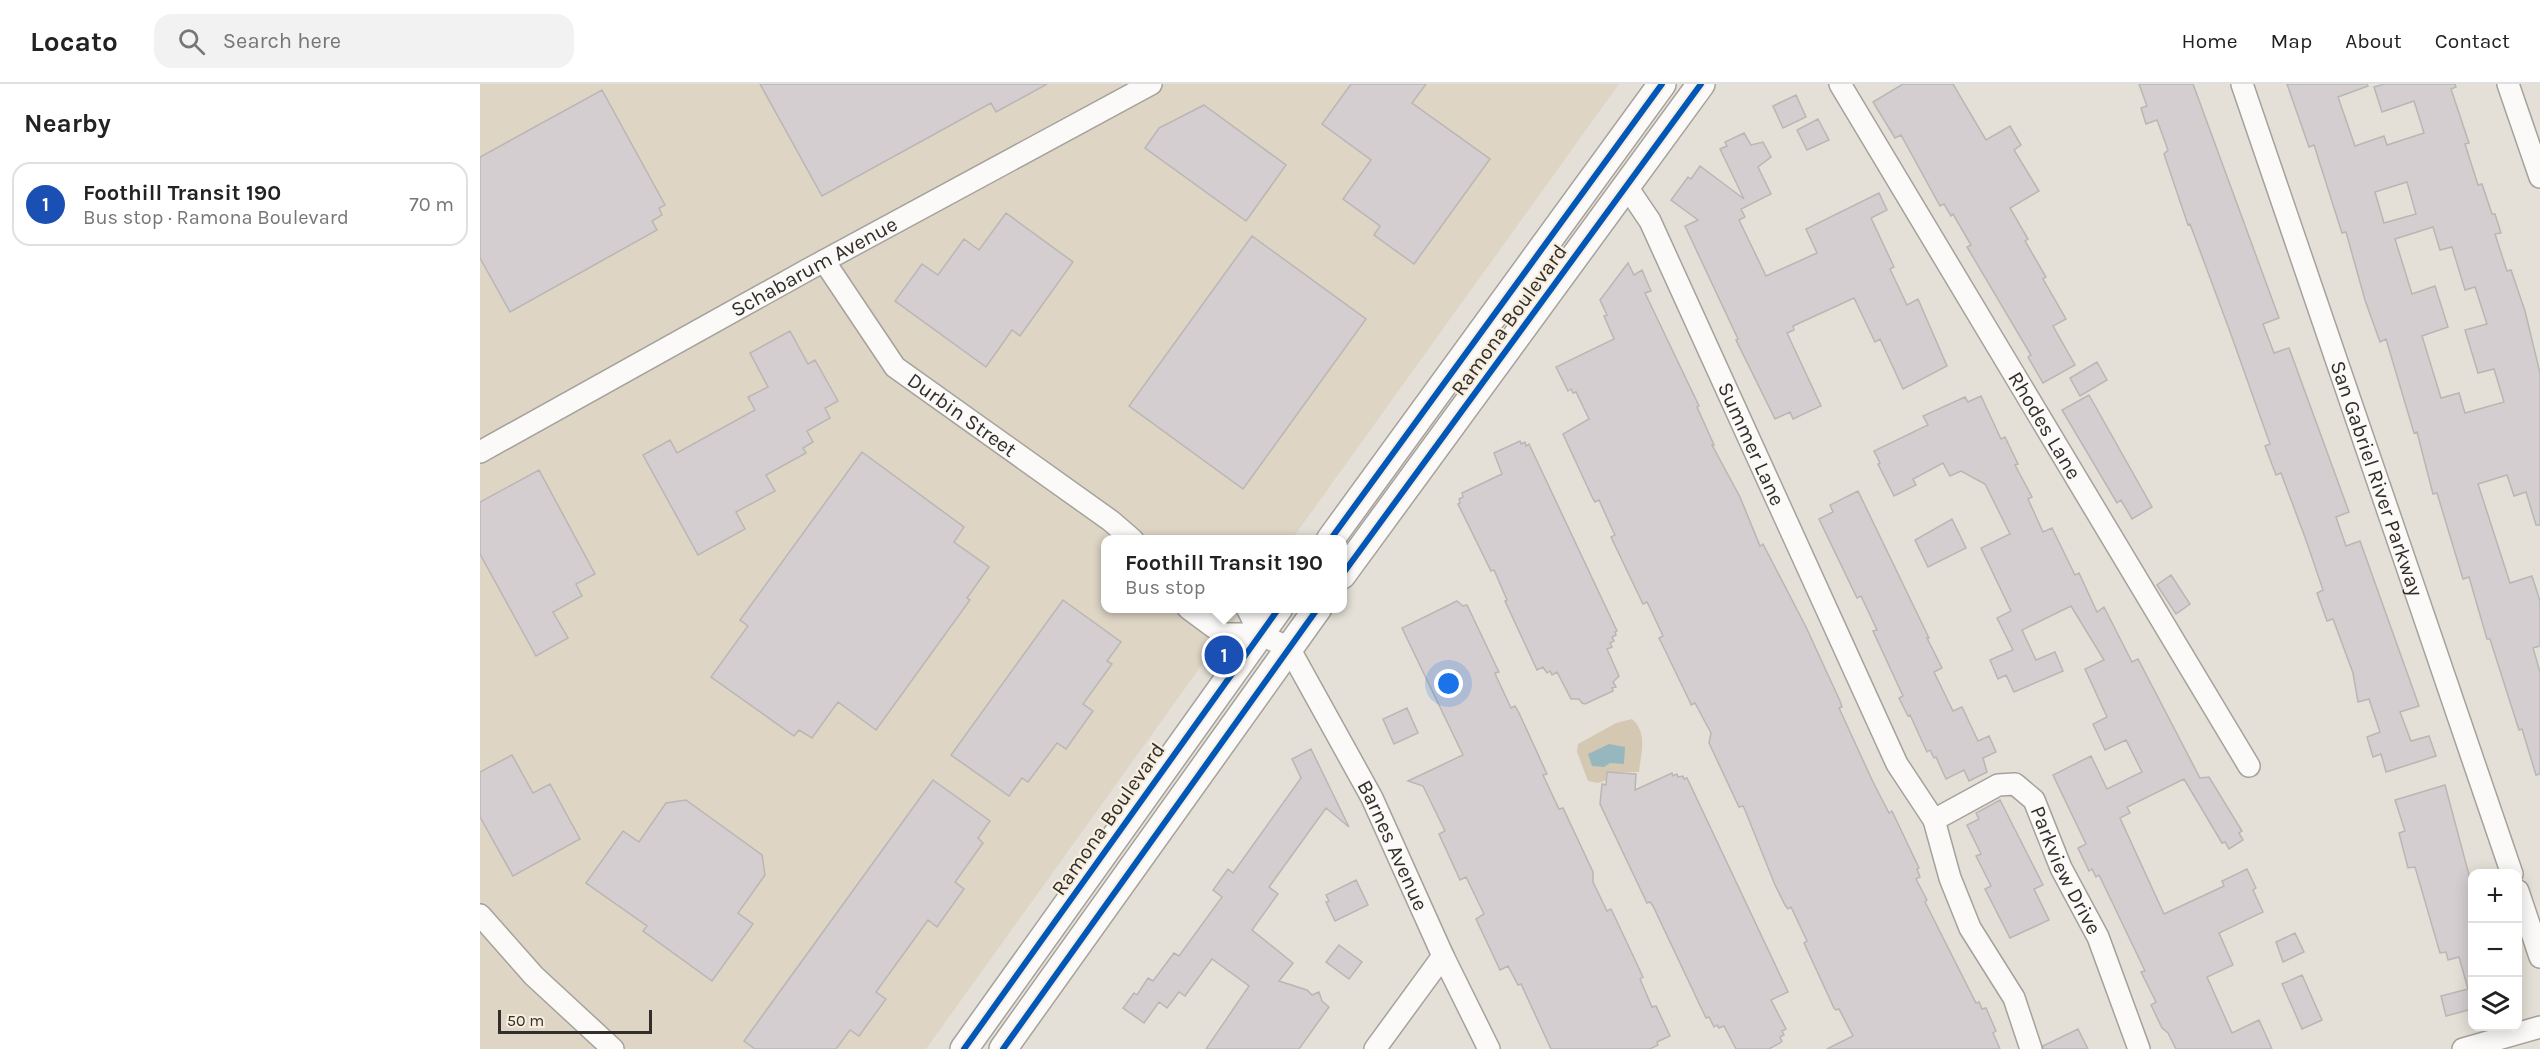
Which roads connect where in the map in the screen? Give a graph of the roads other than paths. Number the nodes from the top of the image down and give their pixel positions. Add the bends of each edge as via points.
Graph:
1 (1151, 84) edge
2 (1662, 84) edge
3 (1701, 84) edge
4 (1840, 84) edge
5 (2242, 84) edge
6 (2508, 84) edge
7 (2540, 177) edge
8 (1627, 187) junction
9 (824, 261) junction
10 (480, 452) edge
11 (1127, 535) edge
12 (1334, 535) edge
13 (1347, 568) edge
14 (1194, 613) edge
15 (1249, 613) edge
16 (1276, 613) edge
17 (1315, 613) edge
18 (1260, 634) junction
19 (1289, 648) junction
20 (2249, 766) dead end
21 (1934, 820) junction
22 (2511, 869) edge
23 (2522, 905) edge
24 (480, 915) edge
25 (1443, 956) junction
26 (2540, 957) edge
27 (2540, 1027) edge
28 (613, 1049) edge
29 (964, 1049) edge
30 (1003, 1049) edge
31 (1375, 1049) edge
32 (1489, 1049) edge
33 (2031, 1049) edge
34 (2139, 1049) edge
35 (2463, 1049) edge

1 - 9 street, Schabarum Avenue
2 - 12 main road, Ramona Boulevard
3 - 8 main road, Ramona Boulevard
4 - 20 street, Rhodes Lane
5 - 22 street, San Gabriel River Parkway
6 - 7 street
8 - 13 main road, Ramona Boulevard
8 - 21 street, Summer Lane via 1650,221 1897,764
9 - 10 street, Schabarum Avenue
9 - 11 street, Durbin Street via 895,367
14 - 18 street via 1223,634
15 - 18 street
16 - 18 main road, Ramona Boulevard
17 - 19 main road
18 - 19 street
18 - 29 main road, Ramona Boulevard
19 - 25 street, Barnes Avenue via 1372,798
19 - 30 main road
21 - 33 street via 1950,878 1970,928 2014,998
21 - 34 street, Parkview Drive via 1998,785 2015,784 2034,800 2061,868 2098,937
23 - 26 street
24 - 28 street via 534,975
25 - 31 street
25 - 32 street, Barnes Avenue
27 - 35 street

